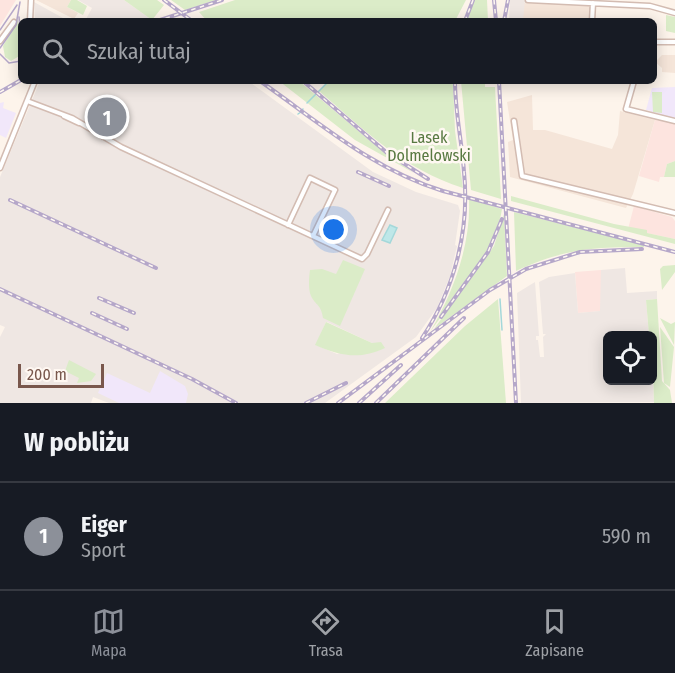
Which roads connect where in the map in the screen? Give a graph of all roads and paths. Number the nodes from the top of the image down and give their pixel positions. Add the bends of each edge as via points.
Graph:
1 (31, 0) edge
2 (528, 1) edge
3 (592, 3) junction
4 (675, 13) edge
5 (30, 18) edge
6 (592, 18) edge
7 (14, 21) dead end
8 (0, 41) edge
9 (657, 42) edge
10 (675, 42) edge
11 (34, 84) edge
12 (633, 84) edge
13 (27, 101) junction
14 (514, 121) dead end
15 (675, 121) edge
16 (0, 168) edge
17 (387, 210) dead end
18 (675, 213) edge
19 (288, 225) junction
20 (313, 236) junction

1 - 5 street
2 - 3 street
3 - 4 street via 650,6
3 - 6 street
7 - 8 street
9 - 10 street
11 - 13 street
12 - 15 street via 626,109
13 - 16 street
13 - 19 street
14 - 18 street via 522,176
17 - 20 street via 364,258
19 - 20 street
19 - 20 street via 310,178 335,190

